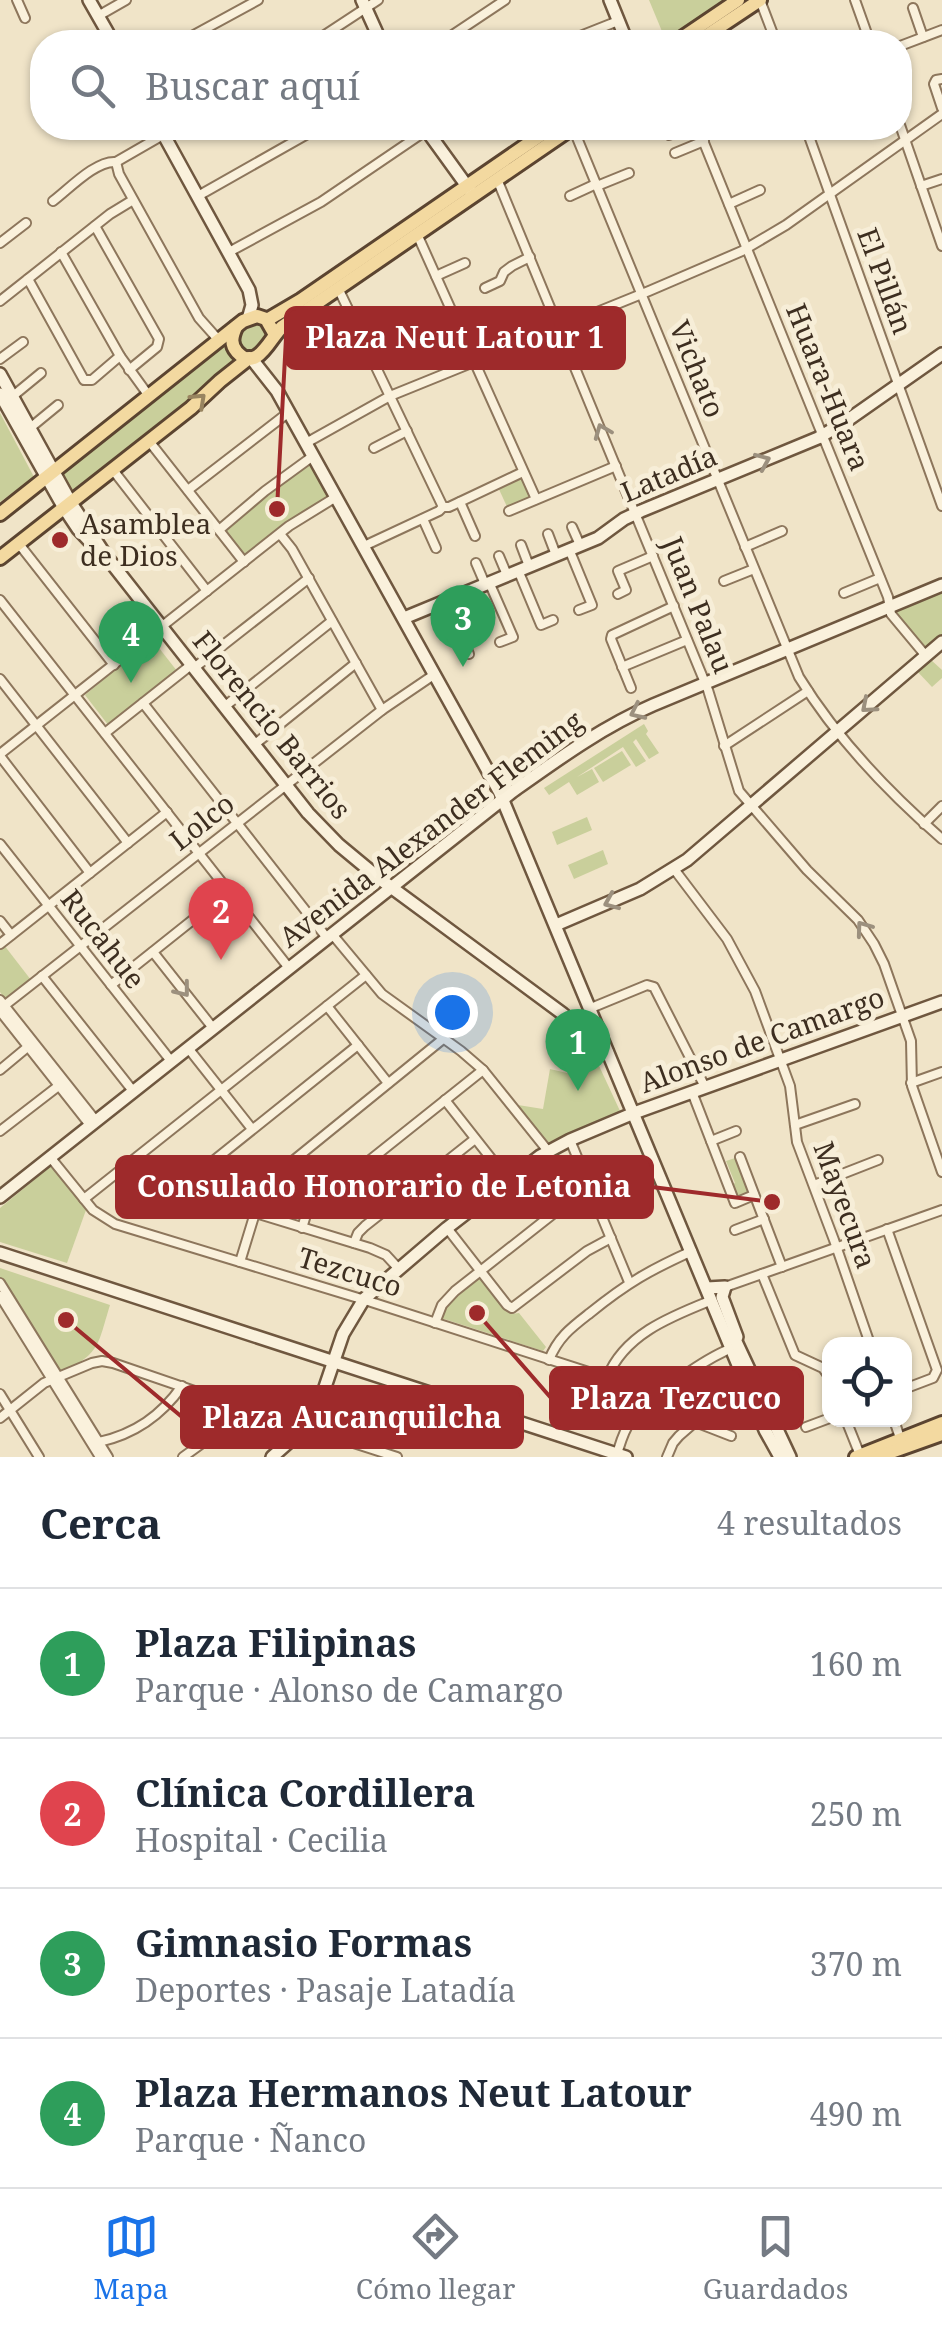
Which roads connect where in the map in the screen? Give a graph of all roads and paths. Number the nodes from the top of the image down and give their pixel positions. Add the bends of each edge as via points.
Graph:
1 (17, 0) edge
2 (90, 0) edge
3 (126, 0) edge
4 (258, 0) edge
5 (378, 0) edge
6 (506, 0) edge
7 (610, 0) edge
8 (738, 0) edge
9 (760, 0) edge
10 (855, 0) edge
11 (364, 4) edge
12 (912, 8) dead end
13 (98, 16) junction
14 (25, 18) dead end
15 (618, 21) junction
16 (106, 30) edge
17 (203, 30) edge
18 (330, 30) edge
19 (376, 30) edge
20 (460, 30) edge
21 (595, 30) edge
22 (622, 30) edge
23 (694, 30) edge
24 (723, 30) edge
25 (771, 30) edge
26 (866, 30) edge
27 (942, 30) edge
28 (923, 37) junction
29 (912, 41) edge
30 (942, 78) edge
31 (942, 111) edge
32 (912, 135) edge
33 (150, 140) edge
34 (171, 140) edge
35 (297, 140) edge
36 (410, 140) edge
37 (435, 140) edge
38 (536, 140) edge
39 (554, 140) edge
40 (577, 140) edge
41 (812, 140) edge
42 (704, 141) joint
43 (905, 141) joint
44 (675, 152) dead end
45 (116, 162) junction
46 (629, 173) dead end
47 (498, 178) junction
48 (942, 179) edge
49 (597, 185) junction
50 (921, 186) junction
51 (760, 190) dead end
52 (470, 191) junction
53 (830, 193) junction
54 (198, 196) junction
55 (570, 196) dead end
56 (133, 200) junction
57 (53, 201) dead end
58 (729, 204) junction
59 (26, 223) dead end
60 (94, 226) junction
61 (417, 234) junction
62 (0, 243) edge
63 (942, 246) edge
64 (747, 248) junction
65 (62, 252) junction
66 (229, 252) junction
67 (530, 258) junction
68 (464, 263) dead end
69 (242, 274) junction
70 (436, 276) junction
71 (28, 279) junction
72 (338, 288) junction
73 (485, 288) dead end
74 (641, 294) junction
75 (0, 301) edge
76 (242, 323) junction
77 (269, 324) junction
78 (559, 328) junction
79 (217, 340) junction
80 (364, 341) junction
81 (23, 342) dead end
82 (266, 350) junction
83 (942, 354) edge
84 (120, 356) junction
85 (250, 358) junction
86 (332, 358) dead end
87 (0, 360) edge
88 (474, 362) junction
89 (128, 370) junction
90 (41, 373) dead end
91 (0, 374) edge
92 (898, 384) junction
93 (277, 391) junction
94 (6, 395) edge
95 (149, 396) junction
96 (390, 396) junction
97 (58, 405) dead end
98 (289, 412) junction
99 (30, 428) junction
100 (407, 431) junction
101 (824, 435) junction
102 (149, 441) junction
103 (306, 443) junction
104 (374, 448) dead end
105 (313, 456) junction
106 (616, 466) junction
107 (113, 470) junction
108 (523, 472) junction
109 (50, 474) junction
110 (718, 480) junction
111 (188, 490) junction
112 (336, 496) junction
113 (536, 498) junction
114 (460, 502) junction
115 (68, 506) junction
116 (942, 506) edge
117 (443, 507) junction
118 (509, 511) dead end
119 (636, 513) junction
120 (0, 514) edge
121 (424, 518) junction
122 (572, 527) dead end
123 (219, 530) junction
124 (782, 530) dead end
125 (280, 534) junction
126 (548, 534) dead end
127 (475, 536) dead end
128 (19, 544) junction
129 (520, 545) dead end
130 (364, 546) junction
131 (745, 546) junction
132 (436, 548) dead end
133 (568, 550) junction
134 (499, 556) dead end
135 (653, 556) junction
136 (0, 558) edge
137 (244, 562) junction
138 (476, 563) dead end
139 (754, 569) junction
140 (518, 570) junction
141 (308, 578) junction
142 (880, 578) junction
143 (724, 581) dead end
144 (487, 583) junction
145 (942, 585) edge
146 (207, 591) junction
147 (844, 593) dead end
148 (618, 594) dead end
149 (0, 600) edge
150 (446, 600) junction
151 (674, 606) junction
152 (890, 606) junction
153 (578, 610) dead end
154 (404, 618) junction
155 (504, 619) junction
156 (553, 620) dead end
157 (332, 621) junction
158 (491, 624) dead end
159 (161, 627) junction
160 (688, 640) junction
161 (500, 642) dead end
162 (787, 650) junction
163 (936, 651) edge
164 (469, 654) dead end
165 (356, 663) junction
166 (114, 665) junction
167 (622, 666) junction
168 (192, 667) junction
169 (435, 674) junction
170 (0, 679) edge
171 (706, 684) junction
172 (630, 688) dead end
173 (808, 691) junction
174 (75, 696) junction
175 (143, 703) junction
176 (224, 708) junction
177 (382, 710) junction
178 (36, 726) junction
179 (838, 732) junction
180 (105, 733) junction
181 (254, 745) junction
182 (724, 746) junction
183 (0, 755) edge
184 (285, 785) junction
185 (503, 800) junction
186 (752, 806) junction
187 (942, 806) edge
188 (167, 812) junction
189 (238, 822) junction
190 (924, 824) junction
191 (942, 839) edge
192 (128, 843) junction
193 (0, 844) edge
194 (199, 853) junction
195 (674, 870) junction
196 (90, 873) junction
197 (391, 888) junction
198 (229, 891) junction
199 (48, 906) junction
200 (0, 920) edge
201 (556, 925) junction
202 (11, 935) junction
203 (330, 936) junction
204 (0, 944) edge
205 (80, 946) junction
206 (153, 952) junction
207 (289, 968) junction
208 (366, 975) junction
209 (42, 976) junction
210 (111, 985) junction
211 (942, 1002) edge
212 (1, 1006) edge
213 (327, 1006) junction
214 (590, 1008) junction
215 (564, 1014) junction
216 (902, 1016) junction
217 (213, 1028) junction
218 (602, 1035) junction
219 (443, 1039) junction
220 (31, 1045) junction
221 (358, 1045) junction
222 (188, 1048) junction
223 (609, 1053) junction
224 (780, 1060) junction
225 (171, 1062) junction
226 (0, 1070) edge
227 (484, 1070) junction
228 (942, 1072) edge
229 (388, 1082) junction
230 (62, 1083) junction
231 (911, 1083) junction
232 (706, 1088) junction
233 (221, 1090) junction
234 (133, 1091) junction
235 (692, 1092) junction
236 (445, 1100) junction
237 (854, 1104) dead end
238 (634, 1113) junction
239 (93, 1123) junction
240 (794, 1126) junction
241 (252, 1129) junction
242 (0, 1131) edge
243 (736, 1131) dead end
244 (475, 1138) junction
245 (570, 1140) junction
246 (942, 1140) edge
247 (711, 1142) junction
248 (932, 1144) junction
249 (548, 1151) junction
250 (50, 1157) junction
251 (740, 1158) dead end
252 (878, 1160) dead end
253 (132, 1162) junction
254 (942, 1172) edge
255 (508, 1180) junction
256 (814, 1185) junction
257 (177, 1190) junction
258 (591, 1190) junction
259 (754, 1195) junction
260 (0, 1196) edge
261 (84, 1199) junction
262 (942, 1210) edge
263 (255, 1214) junction
264 (764, 1219) junction
265 (302, 1228) junction
266 (447, 1228) junction
267 (736, 1230) dead end
268 (887, 1230) junction
269 (611, 1238) junction
270 (354, 1244) junction
271 (837, 1247) junction
272 (692, 1251) junction
273 (0, 1253) edge
274 (240, 1262) junction
275 (782, 1267) junction
276 (398, 1268) junction
277 (480, 1271) junction
278 (762, 1274) junction
279 (630, 1282) junction
280 (0, 1283) edge
281 (725, 1287) junction
282 (710, 1294) junction
283 (0, 1296) edge
284 (364, 1300) junction
285 (436, 1322) junction
286 (868, 1337) edge
287 (740, 1347) junction
288 (726, 1350) junction
289 (550, 1360) junction
290 (333, 1362) junction
291 (822, 1368) edge
292 (607, 1378) junction
293 (55, 1379) junction
294 (182, 1386) junction
295 (912, 1386) edge
296 (740, 1387) junction
297 (0, 1394) edge
298 (660, 1395) junction
299 (233, 1404) junction
300 (10, 1410) junction
301 (0, 1418) edge
302 (822, 1421) edge
303 (695, 1422) junction
304 (304, 1427) junction
305 (806, 1427) dead end
306 (849, 1427) edge
307 (896, 1427) edge
308 (940, 1432) edge
309 (731, 1436) dead end
310 (900, 1438) junction
311 (290, 1441) junction
312 (99, 1442) junction
313 (360, 1445) junction
314 (355, 1456) edge
315 (620, 1456) edge
316 (860, 1456) edge
317 (39, 1457) edge
318 (100, 1457) edge
319 (108, 1457) edge
320 (183, 1457) edge
321 (272, 1457) edge
322 (396, 1457) edge
323 (667, 1457) edge
324 (771, 1457) edge
325 (780, 1457) edge
326 (790, 1457) edge
327 (877, 1457) edge
328 (896, 1457) edge

1 - 14 street
2 - 13 main road
3 - 13 street
4 - 17 street
5 - 11 street
6 - 20 street
7 - 15 main road
8 - 23 main road
9 - 24 main road
9 - 25 street
10 - 26 street
11 - 18 street
11 - 19 main road
12 - 28 street
13 - 16 main road
15 - 21 street
15 - 22 main road
27 - 28 street
28 - 29 street
30 - 31 street via 934,84
31 - 32 street
33 - 45 street
34 - 54 main road
35 - 54 street
36 - 66 street via 321,202
37 - 52 main road
38 - 52 main road
39 - 47 main road
40 - 49 street, Vichato
41 - 53 street, El Pillán
42 - 44 street
42 - 58 street, Huara-Huara
43 - 50 street
43 - 53 street
45 - 56 street
45 - 57 street via 94,168
46 - 49 street
47 - 52 main road
47 - 67 street, Juan Palau
48 - 50 street
49 - 55 street
49 - 74 street, Vichato
50 - 63 street
51 - 58 street
52 - 61 main road
52 - 77 main road
53 - 64 street
53 - 92 street, El Pillán
54 - 66 main road
56 - 60 street
56 - 79 street
58 - 64 street, Huara-Huara
59 - 62 street
60 - 65 street
60 - 89 street via 158,339
61 - 70 street
61 - 72 main road
64 - 74 street
64 - 101 street, Huara-Huara
65 - 71 street
65 - 84 street
66 - 69 main road
67 - 73 street
67 - 78 street, Juan Palau
68 - 70 street
69 - 76 main road via 252,306
69 - 77 main road
70 - 88 street
71 - 75 street
71 - 84 street via 84,380
72 - 77 main road
72 - 80 street
74 - 78 street
74 - 110 street, Vichato
76 - 77 main road via 257,316
76 - 79 main road
76 - 85 main road via 232,344
77 - 82 main road
78 - 88 street
106 -> 78 street, Juan Palau
79 - 95 main road
80 - 86 street
80 - 96 street
81 - 87 street
82 - 85 main road
82 - 93 main road
83 - 92 main road, Latadía
84 - 89 street
85 - 93 main road
102 -> 85 main road
88 - 96 street
88 - 108 street
89 - 95 street
90 - 94 street
91 - 94 main road, Florencio Barrios
92 - 101 main road, Latadía
92 - 116 street, El Pillán
93 - 98 main road
94 - 99 main road, Florencio Barrios
94 - 109 main road, Florencio Barrios
95 - 109 main road
96 - 100 street
96 - 103 street
97 - 99 street
98 - 103 main road
98 - 111 street
99 - 109 main road, Florencio Barrios
100 - 104 street
100 - 117 street
110 -> 101 main road, Latadía
101 - 142 street, Huara-Huara
102 - 107 main road
102 - 111 street
103 - 105 main road
105 - 112 main road
105 - 123 street
106 - 113 street
106 - 119 street, Juan Palau
107 - 115 main road
107 - 146 street
108 - 113 street
108 - 114 street
109 - 115 main road, Florencio Barrios
109 - 120 main road
110 - 119 main road, Latadía
110 - 131 street, Vichato
111 - 123 street
112 - 125 street
112 - 130 main road
113 - 118 street
114 - 117 street
114 - 127 street
115 - 128 main road
115 - 159 main road, Florencio Barrios
117 - 121 street
119 - 133 main road, Latadía
119 - 135 street, Juan Palau
121 - 130 street
121 - 132 street
122 - 133 street
123 - 137 street
124 - 131 street
125 - 137 street
125 - 141 street
126 - 133 street
128 - 136 main road
128 - 166 street
129 - 140 street
130 - 154 main road
131 - 139 street, Vichato
133 - 140 main road, Latadía
133 - 153 street via 592,605
134 - 140 street
135 - 148 street via 615,572 626,590
135 - 151 street, Juan Palau
137 - 146 street
138 - 144 street
139 - 143 street
139 - 162 street, Vichato
140 - 144 main road, Latadía
140 - 156 street via 541,625
141 - 157 street
141 - 168 street
142 - 147 street
142 - 152 street, Huara-Huara
144 - 150 main road, Latadía
144 - 155 street
145 - 152 main road, Avenida Alexander Fleming
146 - 159 street
149 - 174 street
150 - 154 main road, Latadía
150 - 164 street
151 - 160 street, Juan Palau
151 - 167 street via 612,635
152 - 162 main road, Avenida Alexander Fleming
152 - 163 street, Huara-Huara via 895,620
154 - 169 main road
155 - 158 street
155 - 161 street via 512,637
157 - 165 street
157 - 176 street
159 - 166 street
159 - 168 main road, Florencio Barrios
160 - 167 street
160 - 171 street, Juan Palau
162 - 171 main road, Avenida Alexander Fleming
162 - 173 street, Vichato
163 -> 179 main road
165 - 177 street
165 - 181 street
166 - 174 street
167 - 172 street
168 - 175 street
168 - 176 main road, Florencio Barrios
169 - 177 street, Lolco
169 - 185 main road
170 - 178 street
171 - 182 street, Juan Palau
171 -> 185 main road, Avenida Alexander Fleming via 618,721
173 - 179 street, Vichato
173 - 182 street
174 - 178 street
174 - 180 street
175 - 180 street
175 - 189 street
176 - 181 main road, Florencio Barrios
177 - 184 street, Lolco
178 - 183 street
178 - 192 street
179 - 186 main road
179 - 190 street, Vichato
180 - 188 street
181 - 184 main road, Florencio Barrios
182 - 186 street, Juan Palau via 739,792
183 - 196 street
184 - 189 street, Lolco
184 - 197 main road, Florencio Barrios via 339,845
185 - 197 main road, Avenida Alexander Fleming
185 - 201 main road
186 - 195 main road
216 -> 186 street, Juan Palau via 864,928
187 - 190 street
188 - 192 street
188 - 194 street
189 - 194 street, Lolco
189 - 203 street
190 - 191 street, Vichato
192 - 196 street
193 - 199 street, Rucahue
194 - 198 street
194 - 205 street, Lolco
195 -> 201 main road
195 - 224 street, Mayecura via 738,958
196 - 199 street
197 - 203 main road, Avenida Alexander Fleming
197 - 215 main road, Florencio Barrios
198 - 206 street
198 - 207 street
199 - 202 street
199 - 205 street, Rucahue
200 - 202 street
201 - 214 main road
202 - 204 street
203 - 207 main road, Avenida Alexander Fleming
203 - 208 street
205 - 209 street, Lolco
205 - 210 street, Rucahue
206 - 210 street
206 -> 217 street
207 - 217 main road, Avenida Alexander Fleming
208 - 213 street
208 - 219 street
209 - 212 street, Lolco
209 - 234 street
210 - 225 street, Rucahue
211 - 216 main road, Alonso de Camargo
212 - 220 street
213 - 221 street
213 - 233 street
214 - 218 main road
214 - 232 street via 654,986
215 - 218 main road, Florencio Barrios
215 - 223 main road, Florencio Barrios
216 - 224 main road, Alonso de Camargo
216 - 231 street, Juan Palau via 911,1040
217 - 222 main road, Avenida Alexander Fleming
218 - 223 main road
219 - 227 street
219 - 229 street
220 - 226 street
220 - 230 street
221 - 229 street
221 - 241 street
222 - 225 main road, Avenida Alexander Fleming
222 - 233 street
223 - 238 main road
224 - 232 main road, Alonso de Camargo
224 - 240 street, Mayecura
225 - 234 main road, Avenida Alexander Fleming
227 - 236 street
227 - 249 street
228 - 231 street
229 - 263 street via 278,1170
230 - 239 street
230 - 242 street
231 - 248 street, Juan Palau
232 - 235 main road, Alonso de Camargo
233 - 241 street
233 - 253 street
234 - 239 main road, Avenida Alexander Fleming
235 - 238 main road, Alonso de Camargo
235 - 247 street
236 - 244 street
236 - 265 street via 315,1204
237 - 240 street
238 - 245 main road, Alonso de Camargo
238 - 272 main road
239 - 250 main road, Avenida Alexander Fleming
240 - 256 street, Mayecura
241 - 257 street
243 - 247 street
244 - 255 street
244 - 270 street via 365,1226
245 - 249 main road, Alonso de Camargo
245 - 258 street
246 - 248 street
247 - 259 street via 735,1202
248 - 254 street, Juan Palau
249 - 255 main road, Alonso de Camargo
250 - 260 main road, Avenida Alexander Fleming
250 - 261 street, Tezcuco
251 - 259 street
252 - 256 street
253 - 257 street via 149,1180
253 - 261 street
255 - 266 main road, Alonso de Camargo
256 - 271 street, Mayecura
257 - 263 street
258 - 269 street
258 - 277 street
259 - 264 street
261 - 274 street, Tezcuco via 115,1224
262 - 268 street
263 - 265 street
263 - 274 street
264 - 267 street
264 - 275 street
265 - 270 street
266 - 276 main road, Alonso de Camargo
266 - 277 street
268 - 271 street
268 - 295 street via 937,1370
269 - 277 street via 512,1308
269 - 279 street
270 - 276 street via 381,1252
271 - 275 street
271 - 286 street, Mayecura
272 - 279 street
272 - 282 main road
273 - 290 main road
274 - 284 street, Tezcuco
275 - 278 street
276 - 284 main road, Alonso de Camargo
277 - 285 street via 448,1298
278 - 281 street
278 - 291 street via 796,1355
279 - 289 street via 563,1334
280 - 293 street
281 - 282 main road
281 - 287 main road via 722,1297
282 - 287 main road
282 - 288 main road
282 - 292 street via 643,1335 618,1357
282 - 325 main road
283 - 293 street
284 - 285 street, Tezcuco
284 - 290 main road, Alonso de Camargo
285 - 289 street, Tezcuco
287 - 326 main road
288 - 296 main road
288 - 298 street
289 - 292 street, Tezcuco
290 - 304 main road, Alonso de Camargo
290 - 315 main road
292 - 298 street, Tezcuco
293 - 294 street via 102,1361
293 - 300 street
293 - 312 street
293 - 318 street
294 - 299 street
294 - 312 street via 157,1416
296 - 303 street
296 - 324 main road
297 - 300 street
298 - 315 street via 628,1424
299 - 311 street via 270,1419
299 - 320 street via 208,1439
300 - 301 street
300 - 317 street
302 - 305 street
303 - 309 street
303 - 323 street via 674,1440
304 - 311 main road, Alonso de Camargo
304 - 313 street
306 - 316 street
307 - 310 street
308 - 310 main road
308 - 316 main road
308 - 327 main road
308 - 328 main road
310 - 316 main road
311 - 321 main road, Alonso de Camargo
312 - 319 street
313 - 314 street
313 - 322 street

